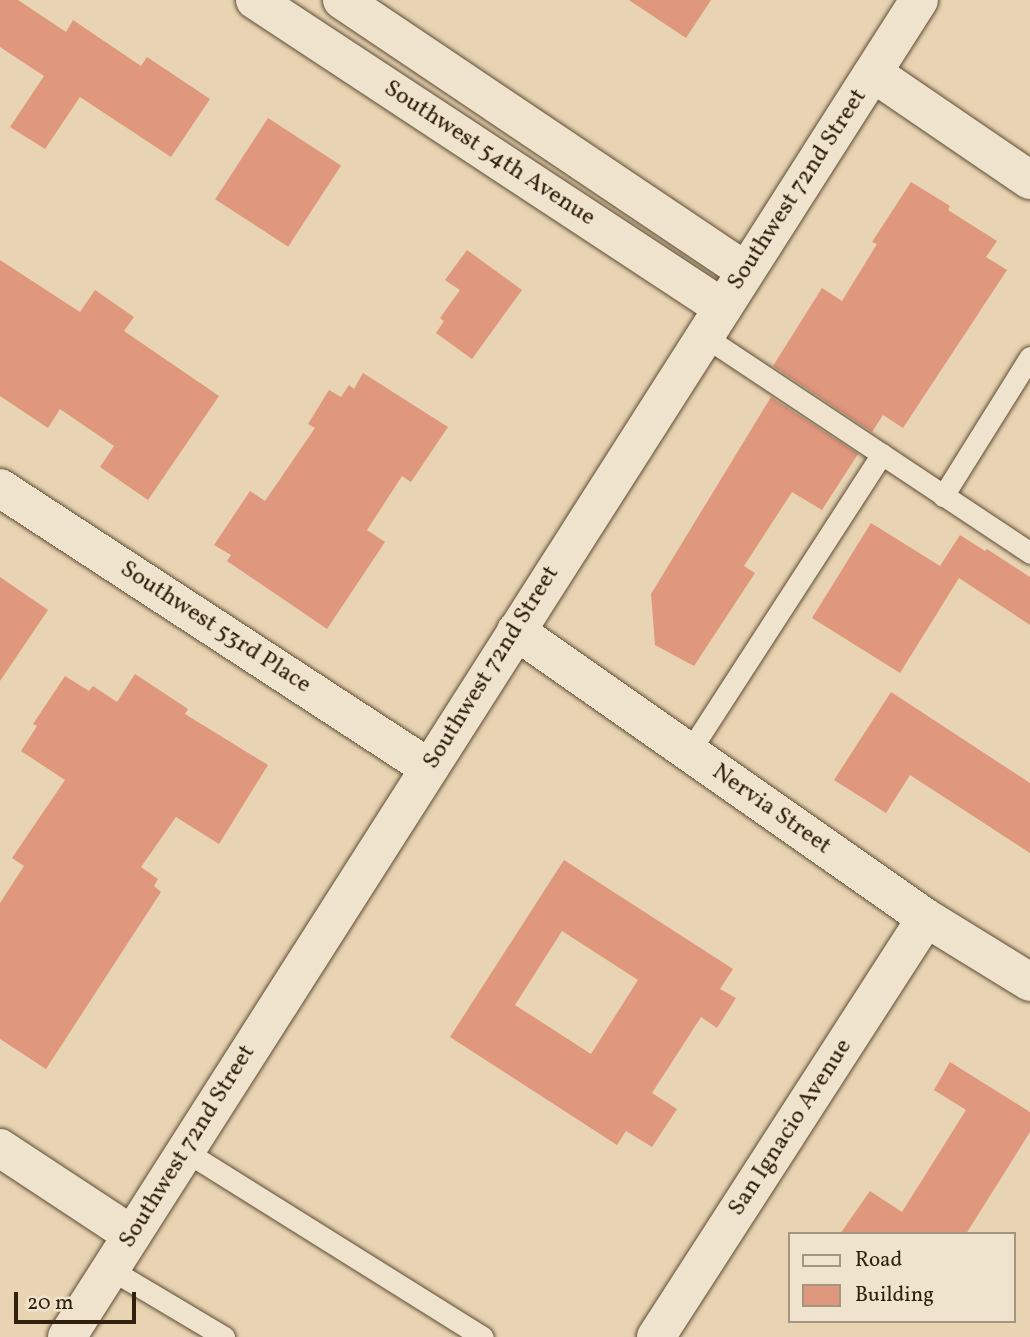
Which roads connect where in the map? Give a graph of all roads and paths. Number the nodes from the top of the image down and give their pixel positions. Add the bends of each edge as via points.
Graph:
1 (255, 0) edge
2 (342, 0) edge
3 (919, 0) edge
4 (873, 73) junction
5 (1030, 180) edge
6 (746, 271) junction
7 (713, 322) junction
8 (1030, 356) edge
9 (881, 454) junction
10 (0, 488) edge
11 (943, 496) junction
12 (1030, 553) edge
13 (516, 631) junction
14 (690, 752) junction
15 (429, 768) junction
16 (926, 918) junction
17 (1030, 982) edge
18 (0, 1148) edge
19 (185, 1151) junction
20 (132, 1235) junction
21 (110, 1269) junction
22 (67, 1337) edge
23 (224, 1337) edge
24 (483, 1337) edge
25 (656, 1337) edge

1 - 7 street, Southwest 54th Avenue
2 - 6 street, Southwest 54th Avenue
3 - 4 street, Southwest 72nd Street
4 - 5 street
4 - 6 street, Southwest 72nd Street
6 - 7 street, Southwest 72nd Street
7 - 9 lane
7 - 13 street, Southwest 72nd Street
8 - 11 lane
9 - 11 lane
9 - 14 lane
10 - 15 street, Southwest 53rd Place
11 - 12 lane
13 - 14 street, Nervia Street
13 - 15 street, Southwest 72nd Street
14 - 16 street, Nervia Street
15 - 19 street, Southwest 72nd Street
16 - 17 street, Nervia Street
16 - 25 street, San Ignacio Avenue
18 - 20 street
19 - 20 street, Southwest 72nd Street
19 - 24 lane
20 - 21 street, Southwest 72nd Street
21 - 22 street, Southwest 72nd Street
21 - 23 lane

